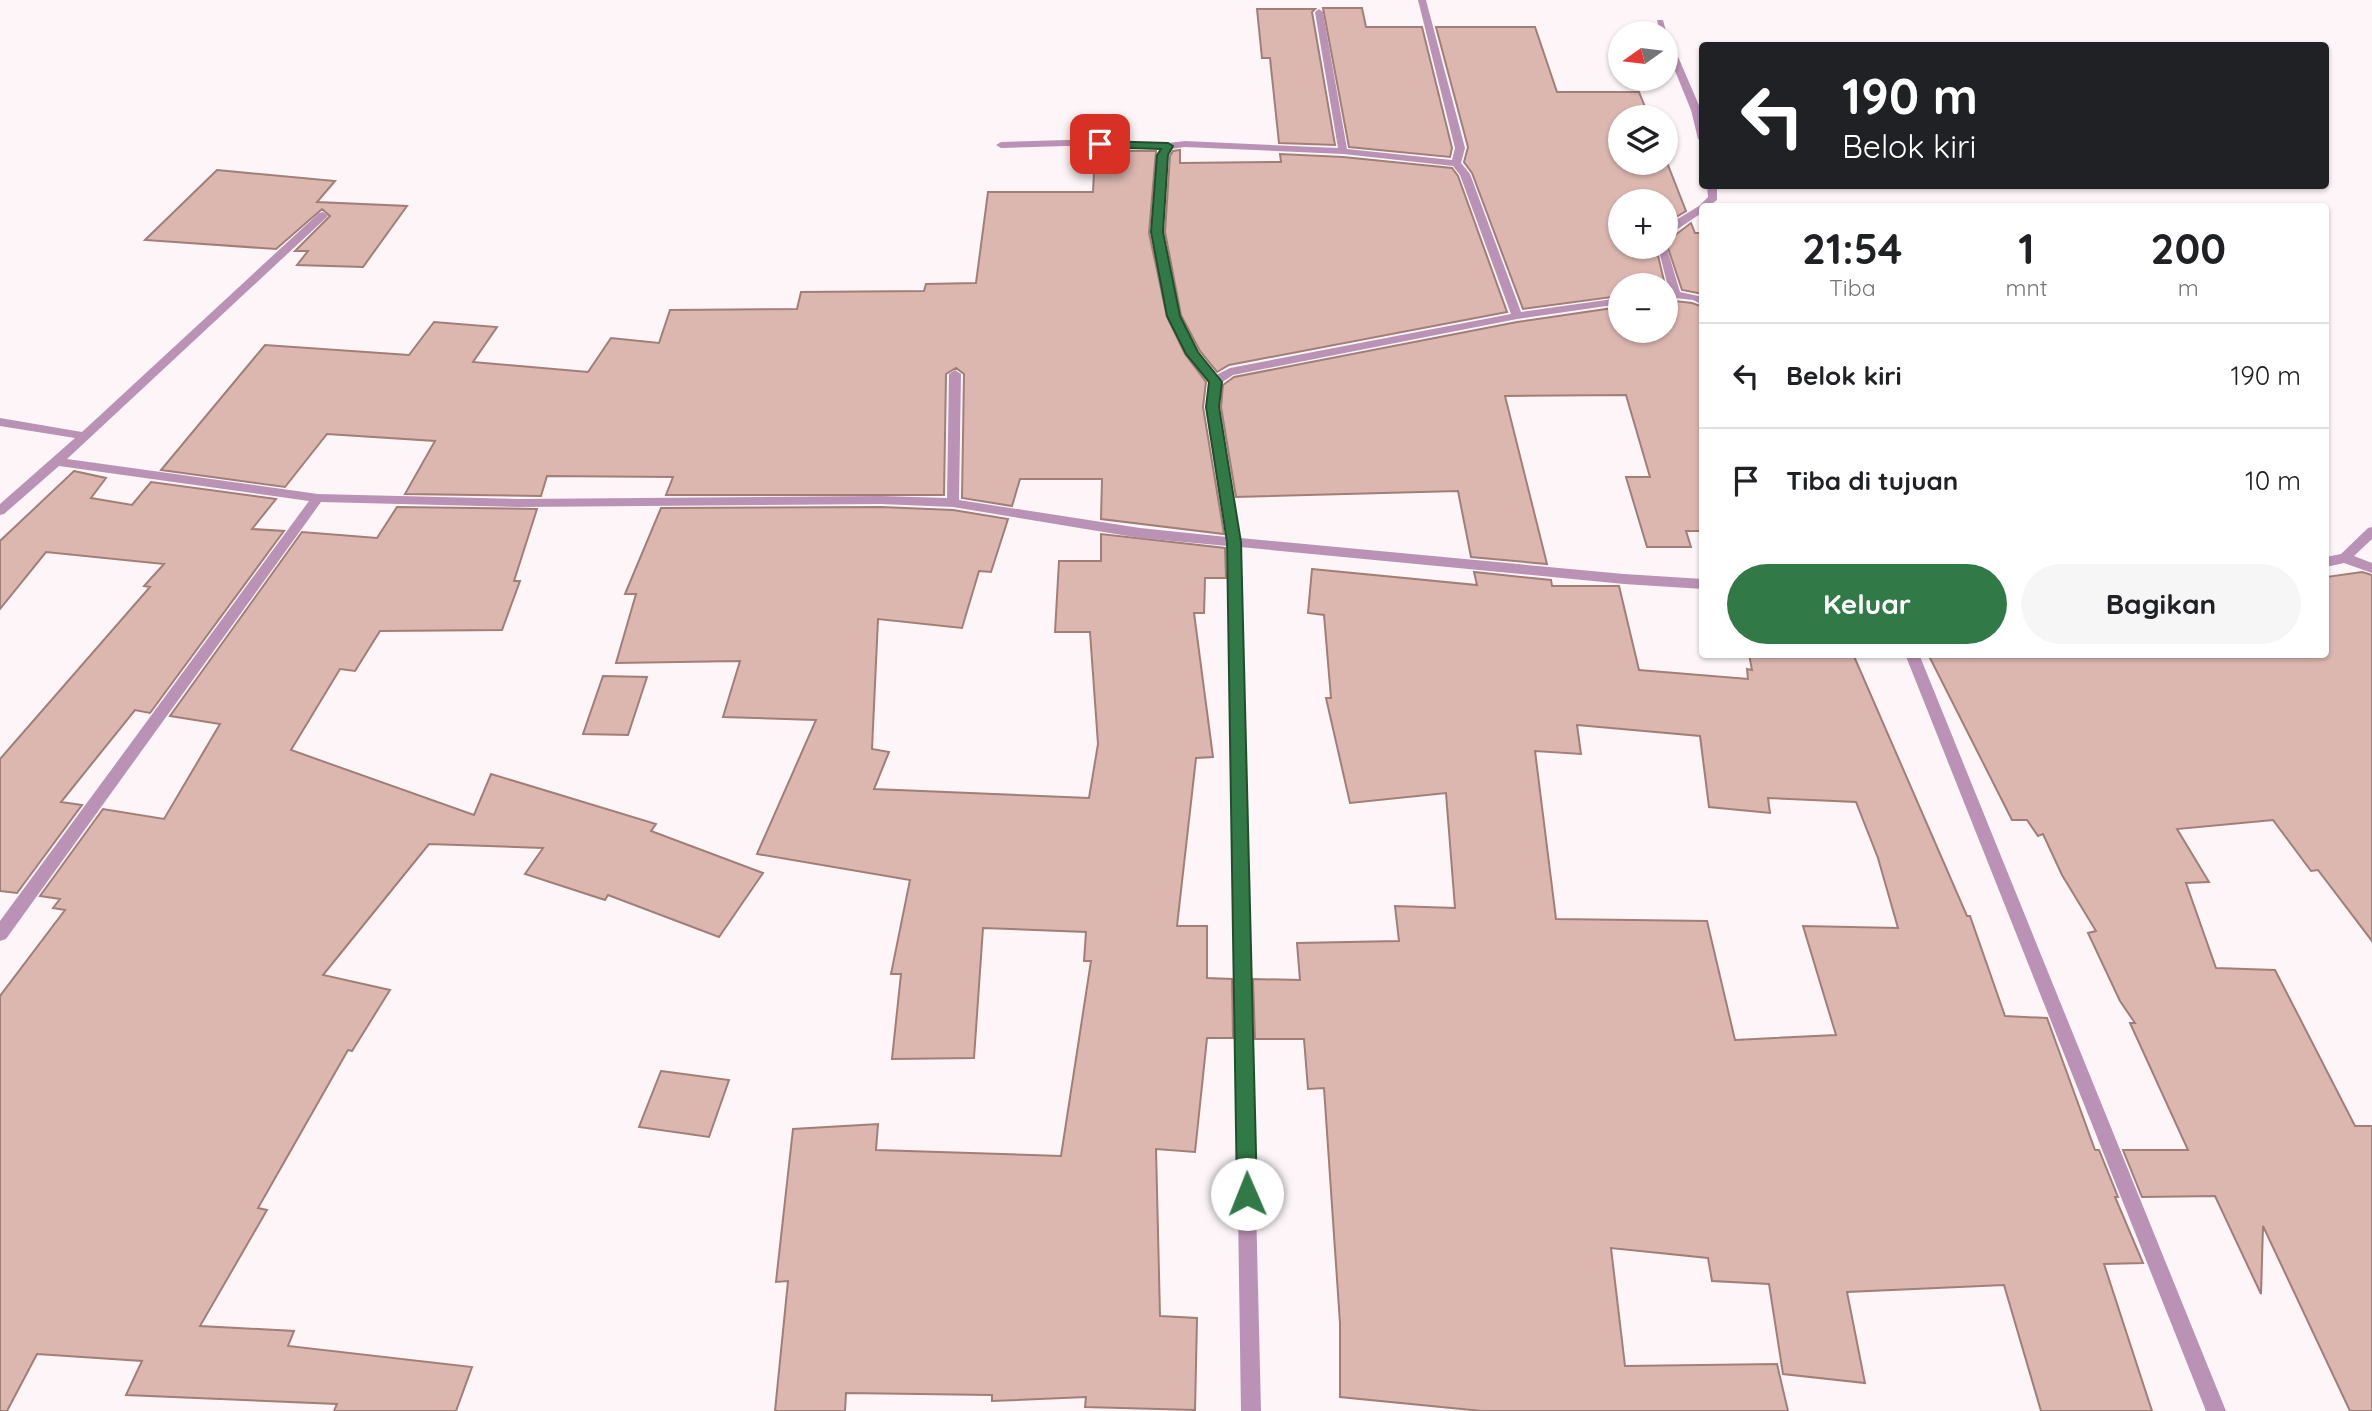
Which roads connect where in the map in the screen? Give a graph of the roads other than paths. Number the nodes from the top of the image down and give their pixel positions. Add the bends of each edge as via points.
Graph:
1 (1422, 0) edge
2 (1319, 12) dead end
3 (1678, 64) edge
4 (1699, 110) edge
5 (1001, 145) dead end
6 (1168, 146) junction
7 (1343, 151) junction
8 (1456, 163) junction
9 (1699, 210) edge
10 (323, 215) dead end
11 (1678, 223) edge
12 (1678, 294) edge
13 (1699, 299) edge
14 (1608, 302) edge
15 (1517, 316) junction
16 (955, 374) dead end
17 (1215, 382) junction
18 (0, 422) edge
19 (84, 436) junction
20 (57, 462) junction
21 (318, 498) junction
22 (953, 503) junction
23 (0, 511) edge
24 (2372, 531) edge
25 (1234, 542) junction
26 (2345, 558) junction
27 (2329, 561) edge
28 (2372, 568) edge
29 (1699, 584) edge
30 (1914, 658) edge
31 (0, 934) edge
32 (1251, 1411) edge
33 (2216, 1411) edge

1 - 8 street via 1460,148
2 - 7 street
3 - 4 street
5 - 6 street
6 - 7 street
6 - 17 street via 1162,155 1157,232 1174,316 1193,354
7 - 8 street
8 - 15 street via 1465,174
9 - 11 street
10 - 19 street
12 - 13 street
14 - 15 street
15 - 17 street via 1230,372
16 - 22 street
17 - 25 street via 1212,407
18 - 19 street
19 - 20 street
20 - 21 street
20 - 23 street
21 - 22 street
21 - 31 street
22 - 25 street via 1140,533
24 - 26 street
25 - 29 street
25 - 32 street
26 - 27 street
26 - 28 street
30 - 33 street

